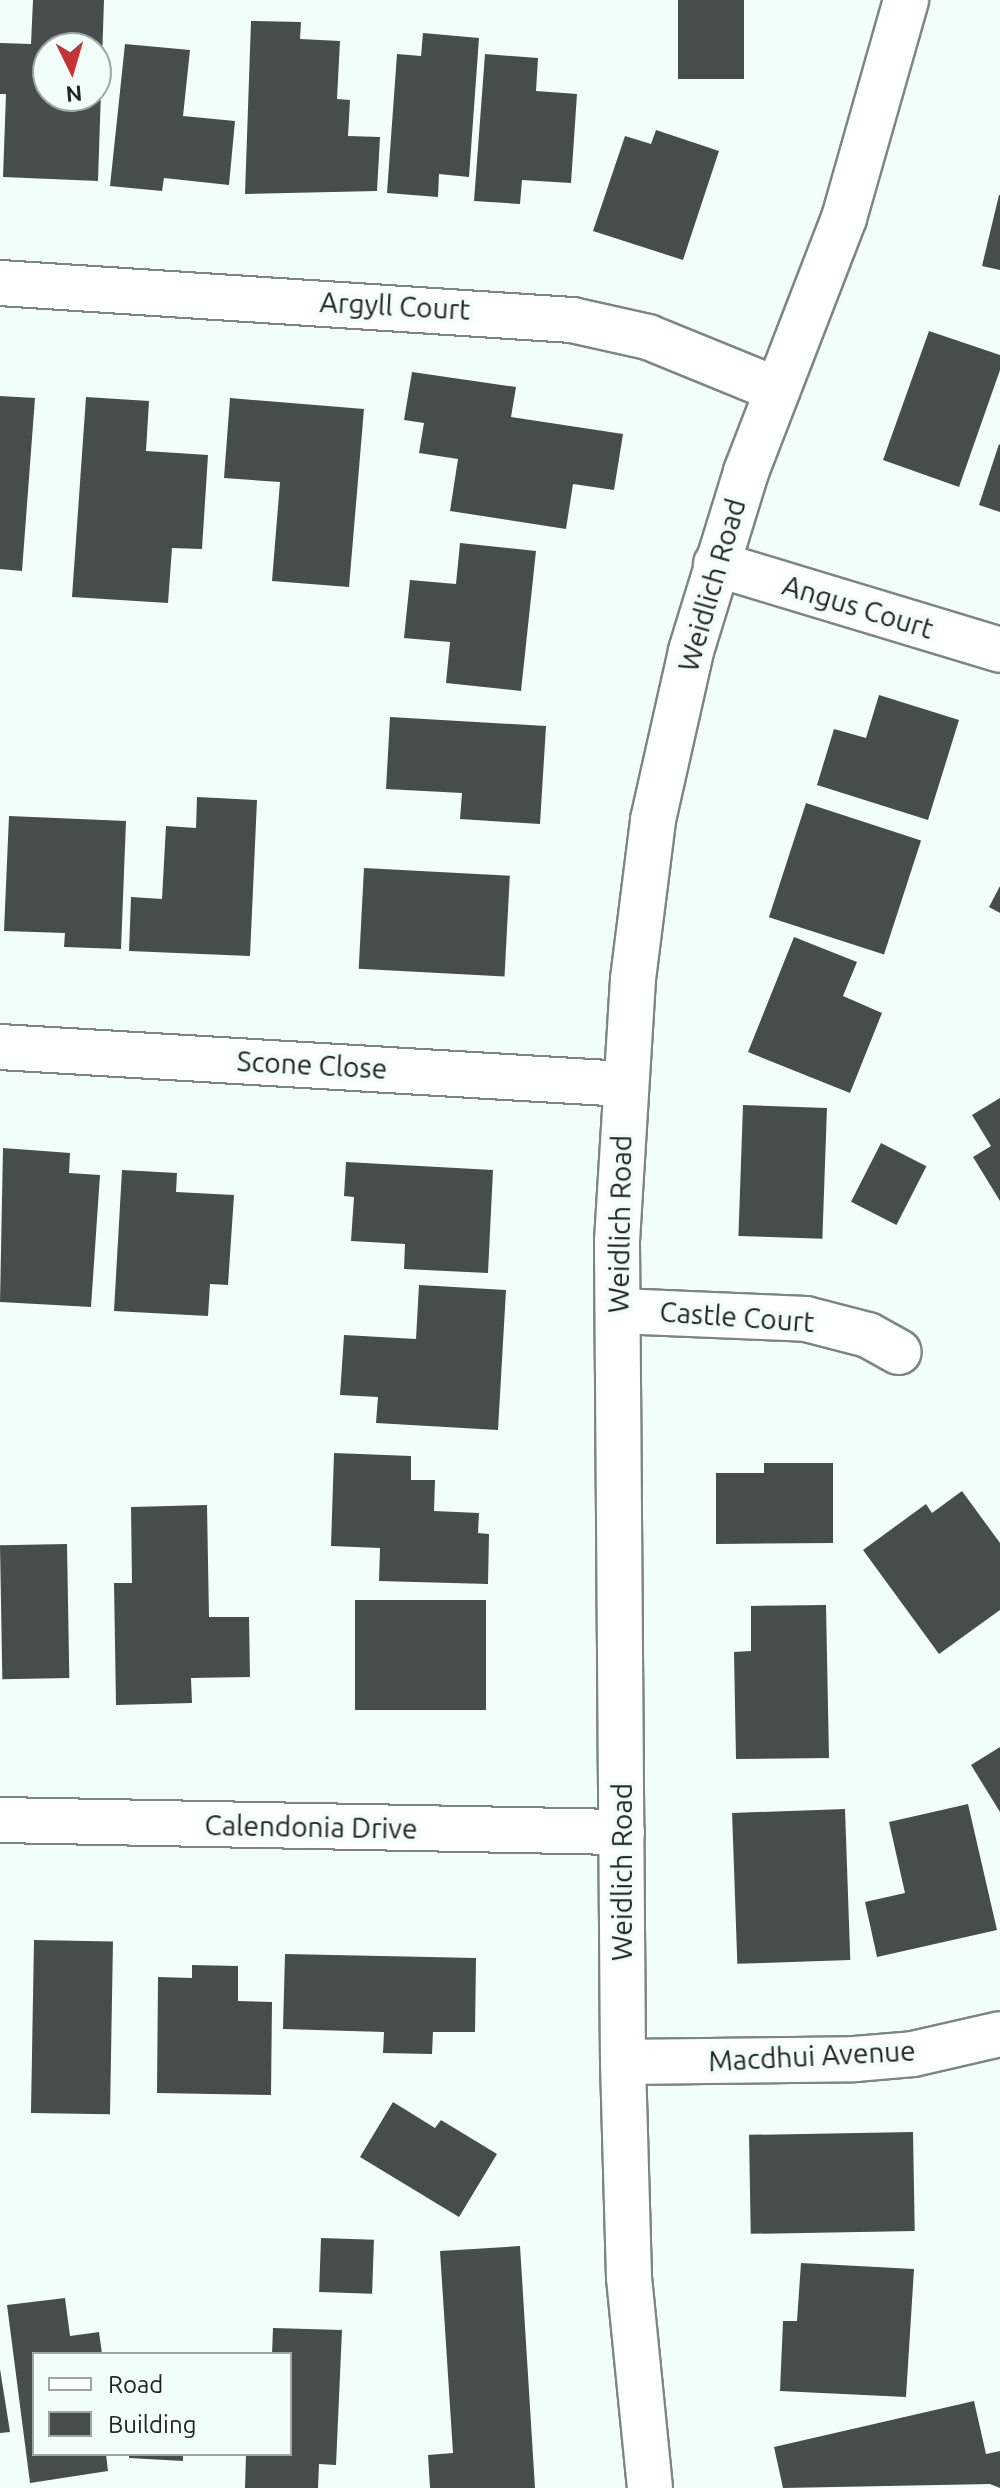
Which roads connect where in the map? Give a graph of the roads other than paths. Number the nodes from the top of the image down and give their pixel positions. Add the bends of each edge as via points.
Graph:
1 (906, 0) edge
2 (0, 283) edge
3 (778, 390) junction
4 (716, 564) junction
5 (1000, 650) edge
6 (0, 1047) edge
7 (624, 1084) junction
8 (618, 1311) junction
9 (899, 1352) dead end
10 (0, 1820) edge
11 (622, 1832) junction
12 (1000, 2034) edge
13 (623, 2062) junction
14 (650, 2488) edge

1 - 3 street, Weidlich Road via 854,190
2 - 3 street, Argyll Court via 572,320 648,337
3 - 4 street, Weidlich Road
4 - 5 street, Angus Court
4 - 7 street, Weidlich Road via 653,820
6 - 7 street, Scone Close
7 - 8 street, Weidlich Road
8 - 9 street, Castle Court via 806,1319 868,1335
8 - 11 street, Weidlich Road
10 - 11 street, Calendonia Drive
11 - 13 street, Weidlich Road
12 - 13 street, Macdhui Avenue via 913,2054 855,2059
13 - 14 street, Weidlich Road via 629,2277

